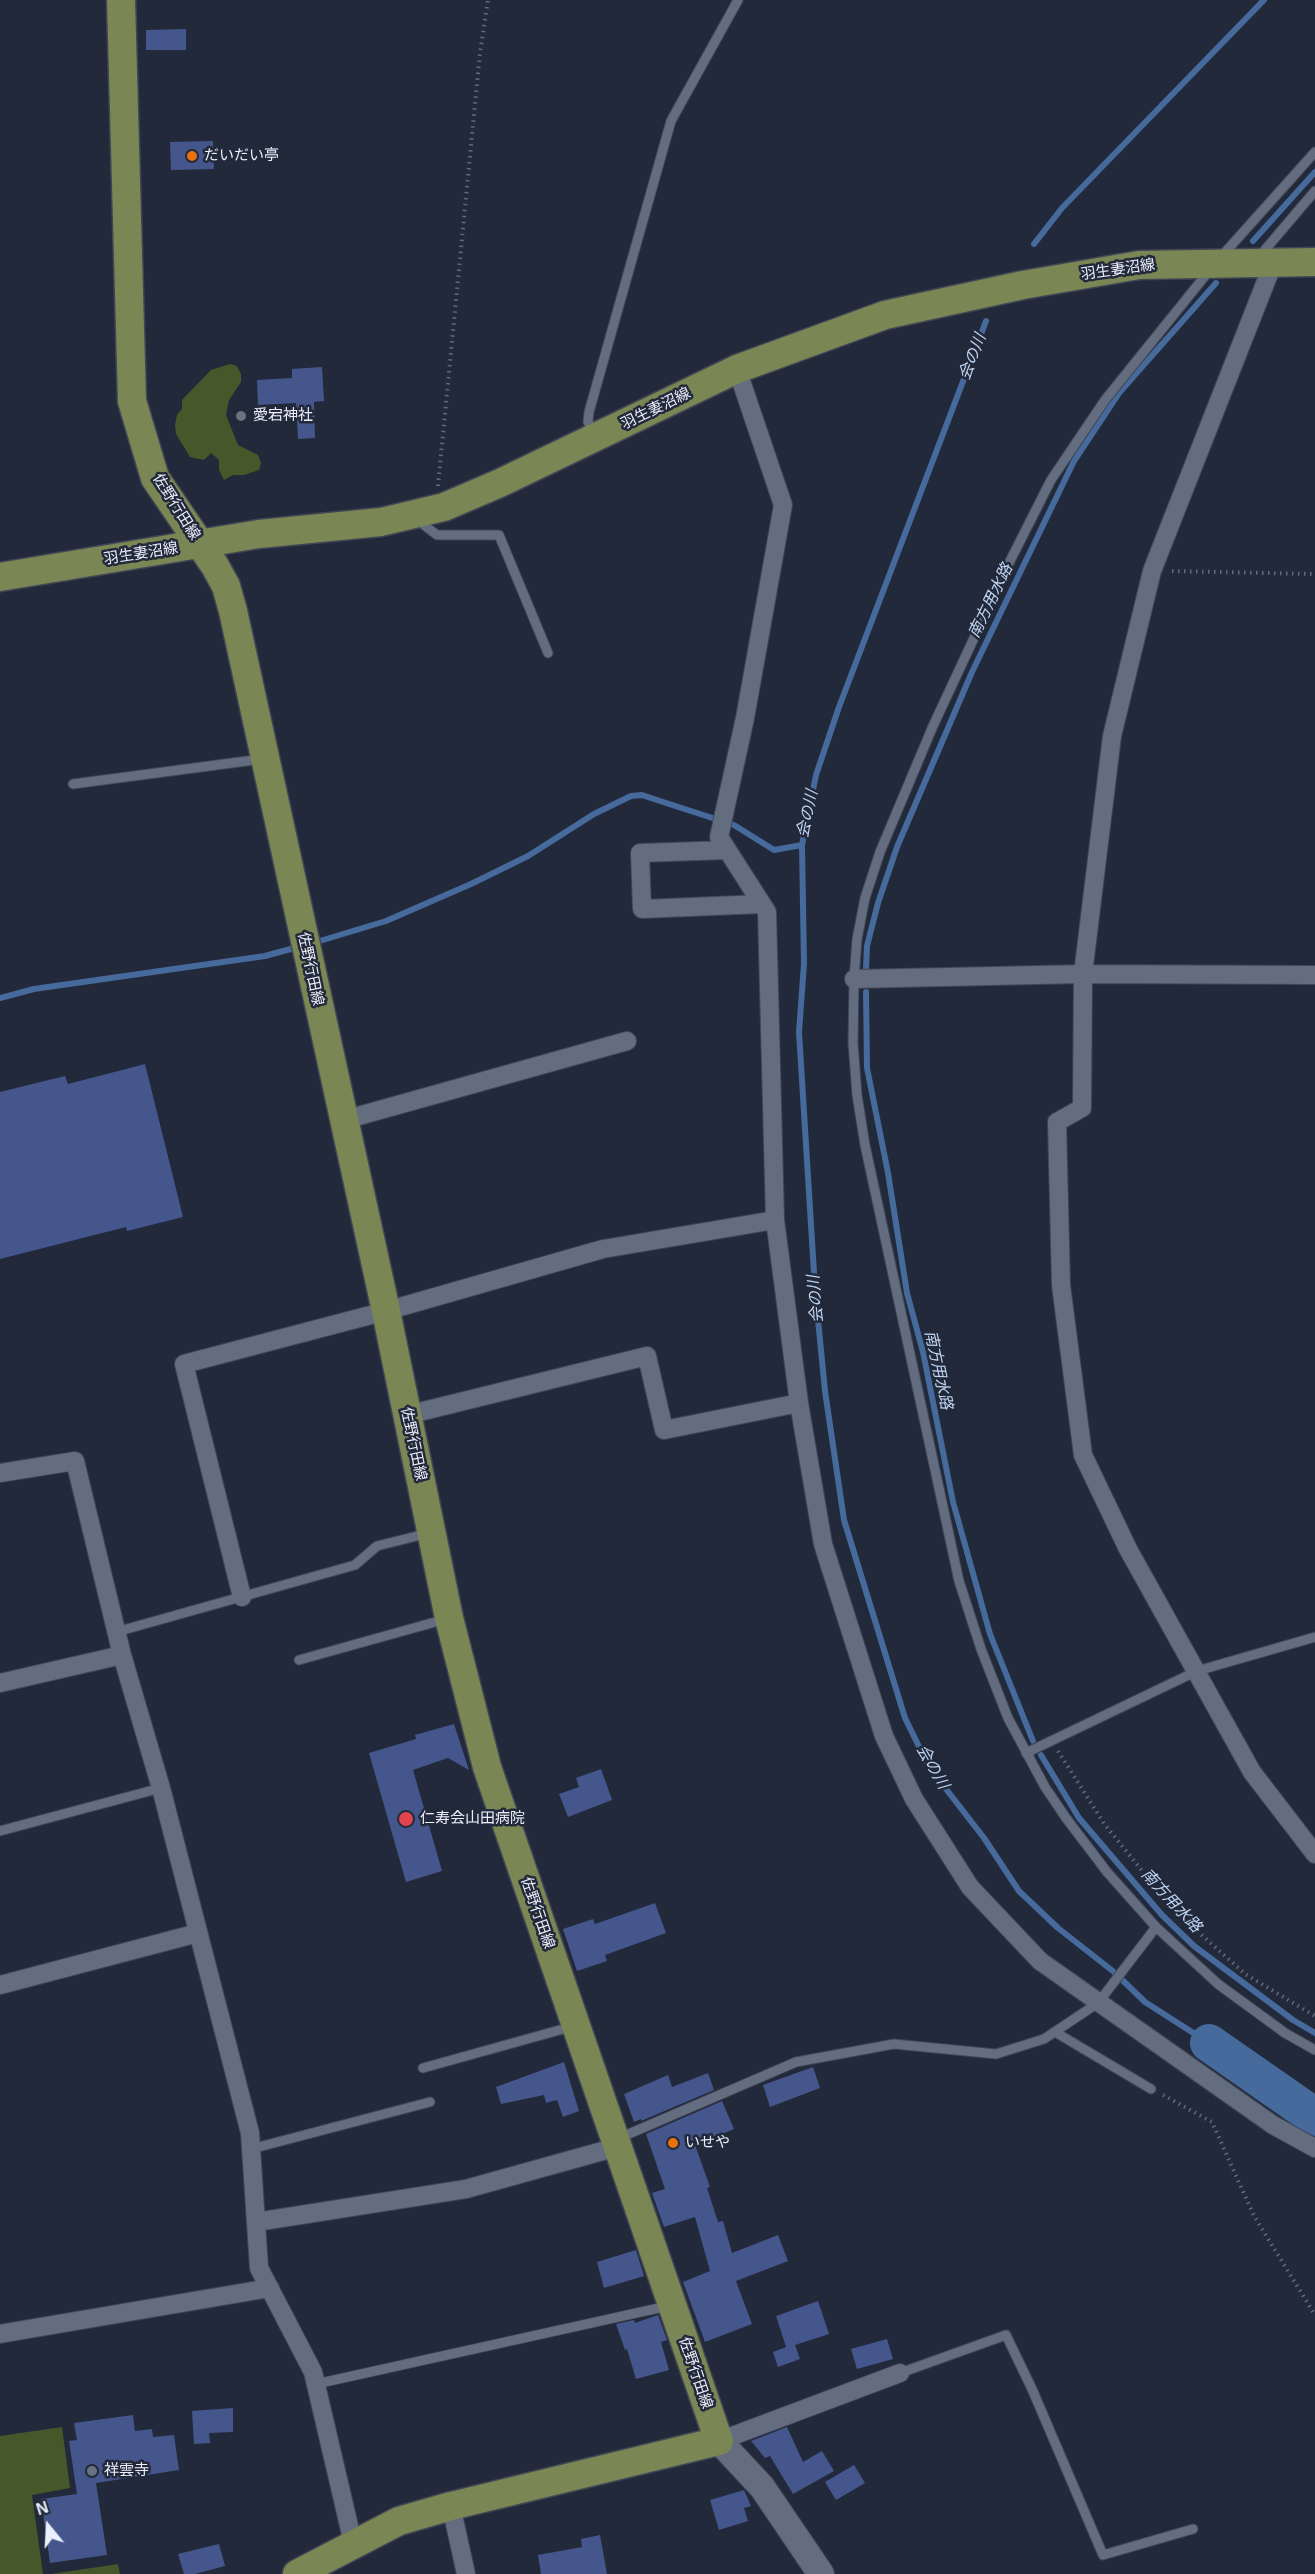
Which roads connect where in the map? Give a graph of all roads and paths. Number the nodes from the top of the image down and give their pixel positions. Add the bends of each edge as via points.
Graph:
1 (121, 0) edge
2 (488, 0) edge
3 (738, 0) edge
4 (1315, 152) edge
5 (1315, 191) edge
6 (1264, 261) junction
7 (1215, 262) junction
8 (1315, 262) edge
9 (737, 369) junction
10 (596, 438) junction
11 (444, 507) junction
12 (412, 516) junction
13 (200, 545) junction
14 (1152, 571) junction
15 (1315, 574) edge
16 (0, 578) edge
17 (548, 653) dead end
18 (264, 758) junction
19 (74, 784) dead end
20 (728, 850) junction
21 (762, 904) junction
22 (1083, 974) junction
23 (1315, 975) edge
24 (854, 979) junction
25 (627, 1041) dead end
26 (344, 1120) junction
27 (775, 1220) junction
28 (386, 1311) junction
29 (799, 1403) junction
30 (407, 1416) junction
31 (0, 1473) edge
32 (431, 1532) junction
33 (242, 1597) junction
34 (449, 1618) junction
35 (116, 1632) junction
36 (1315, 1637) edge
37 (122, 1655) junction
38 (299, 1660) dead end
39 (1197, 1671) junction
40 (0, 1683) edge
41 (1052, 1741) junction
42 (1026, 1753) junction
43 (160, 1788) junction
44 (0, 1831) edge
45 (1315, 1854) edge
46 (1156, 1927) junction
47 (198, 1933) junction
48 (0, 1985) edge
49 (1098, 2003) junction
50 (1315, 2016) edge
51 (576, 2026) junction
52 (1055, 2032) junction
53 (1315, 2050) edge
54 (423, 2068) dead end
55 (1151, 2089) joint
56 (430, 2102) dead end
57 (616, 2144) junction
58 (1315, 2148) edge
59 (251, 2149) junction
60 (256, 2222) junction
61 (270, 2288) junction
62 (672, 2305) junction
63 (1315, 2315) edge
64 (0, 2334) edge
65 (900, 2373) joint
66 (316, 2384) junction
67 (719, 2441) junction
68 (451, 2505) junction
69 (1193, 2529) dead end
70 (353, 2543) junction
71 (297, 2574) edge
72 (466, 2574) edge
73 (821, 2574) edge

1 - 13 main road, 佐野行田線 via 132,401 155,478
2 - 11 path via 437,482
3 - 10 lane via 671,121 590,412 588,422
4 - 7 lane
5 - 6 lane
6 - 7 main road, 羽生妻沼線
6 - 8 main road, 羽生妻沼線
6 - 14 street
7 - 9 main road, 羽生妻沼線 via 1140,265 885,315
7 - 24 lane via 1105,400 1051,480 1008,565 880,852 865,898
9 - 10 main road, 羽生妻沼線
9 - 20 street via 783,506 720,837
10 - 11 main road, 羽生妻沼線
11 - 12 main road, 羽生妻沼線
12 - 13 main road, 羽生妻沼線
12 - 17 lane via 437,535 499,535
13 - 16 main road, 羽生妻沼線
13 - 18 main road, 佐野行田線 via 226,586
14 - 15 path
14 - 22 street via 1112,736
18 - 19 lane
18 - 26 main road, 佐野行田線
20 - 21 street
20 - 21 street via 640,853 642,909
21 - 27 street via 767,912
22 - 23 street
22 - 24 street
22 - 39 street via 1082,1108 1057,1122 1061,1285 1083,1455 1128,1548
24 - 42 lane via 857,1095 959,1581 981,1649
25 - 26 street
26 - 28 main road, 佐野行田線
27 - 28 street via 603,1249
27 - 29 street
28 - 30 main road, 佐野行田線
28 - 33 street via 184,1364
29 - 30 street via 664,1430 647,1356
29 - 49 street via 823,1544 884,1736 914,1800 970,1887 1040,1961
30 - 32 main road, 佐野行田線
31 - 35 street via 75,1461
32 - 33 lane via 377,1546 355,1565
32 - 34 main road, 佐野行田線
33 - 35 lane
34 - 38 lane
34 - 51 main road, 佐野行田線 via 486,1767
35 - 37 street
36 - 39 lane
37 - 40 street
37 - 43 street
39 - 41 lane
39 - 45 street via 1252,1772
41 - 42 lane
41 - 50 path via 1105,1825 1174,1910 1245,1974
42 - 46 lane via 1066,1818
43 - 44 lane
43 - 47 street
46 - 49 lane
46 - 53 lane via 1218,1984
47 - 48 street
47 - 59 street
49 - 52 lane
49 - 58 street via 1273,2125
51 - 54 lane
51 - 57 main road, 佐野行田線
52 - 55 lane
52 - 57 lane via 996,2054 894,2044 796,2062
55 - 63 path via 1212,2122 1254,2216
56 - 59 lane
57 - 60 street via 466,2189
57 - 62 main road, 佐野行田線
59 - 60 street
60 - 61 street via 259,2268
61 - 64 street
61 - 66 street
62 - 66 lane
62 - 67 main road, 佐野行田線
65 - 67 street
65 - 69 lane via 1006,2335 1103,2555
66 - 70 street
67 - 68 main road
67 - 73 street via 762,2487
68 - 70 main road via 399,2521
68 - 72 street
70 - 71 main road

